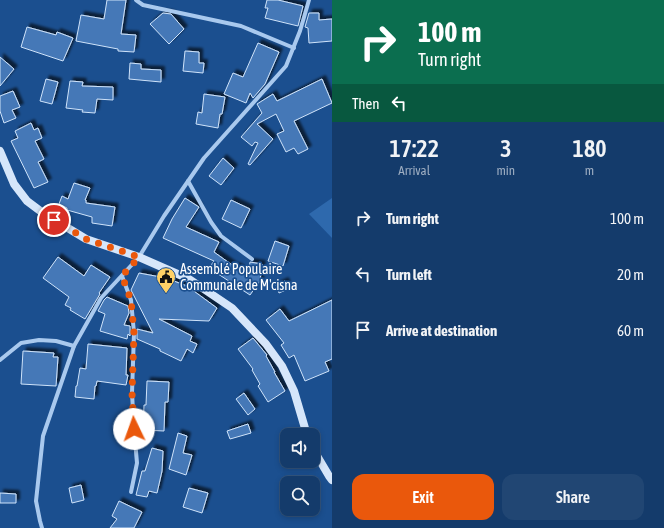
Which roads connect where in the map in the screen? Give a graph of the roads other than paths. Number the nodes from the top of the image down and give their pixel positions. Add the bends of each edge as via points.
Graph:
1 (136, 0) edge
2 (310, 0) edge
3 (294, 48) junction
4 (0, 151) edge
5 (188, 181) junction
6 (139, 257) junction
7 (252, 259) dead end
8 (122, 276) junction
9 (74, 346) junction
10 (0, 360) edge
11 (305, 428) edge
12 (320, 461) edge
13 (332, 480) edge
14 (131, 492) dead end
15 (42, 528) edge

1 - 3 street via 143,5 241,26
2 - 3 street
3 - 5 street via 286,66 204,158
4 - 6 street via 14,184 26,201 86,239
5 - 6 street
5 - 7 street via 221,236
6 - 8 street
6 - 11 street via 189,279 232,308 266,344 282,366 294,391
8 - 9 street via 101,298
8 - 14 street via 131,300 134,333 132,393 137,463
9 - 10 street via 39,340 21,344
9 - 15 street via 43,436 36,501
12 - 13 street

